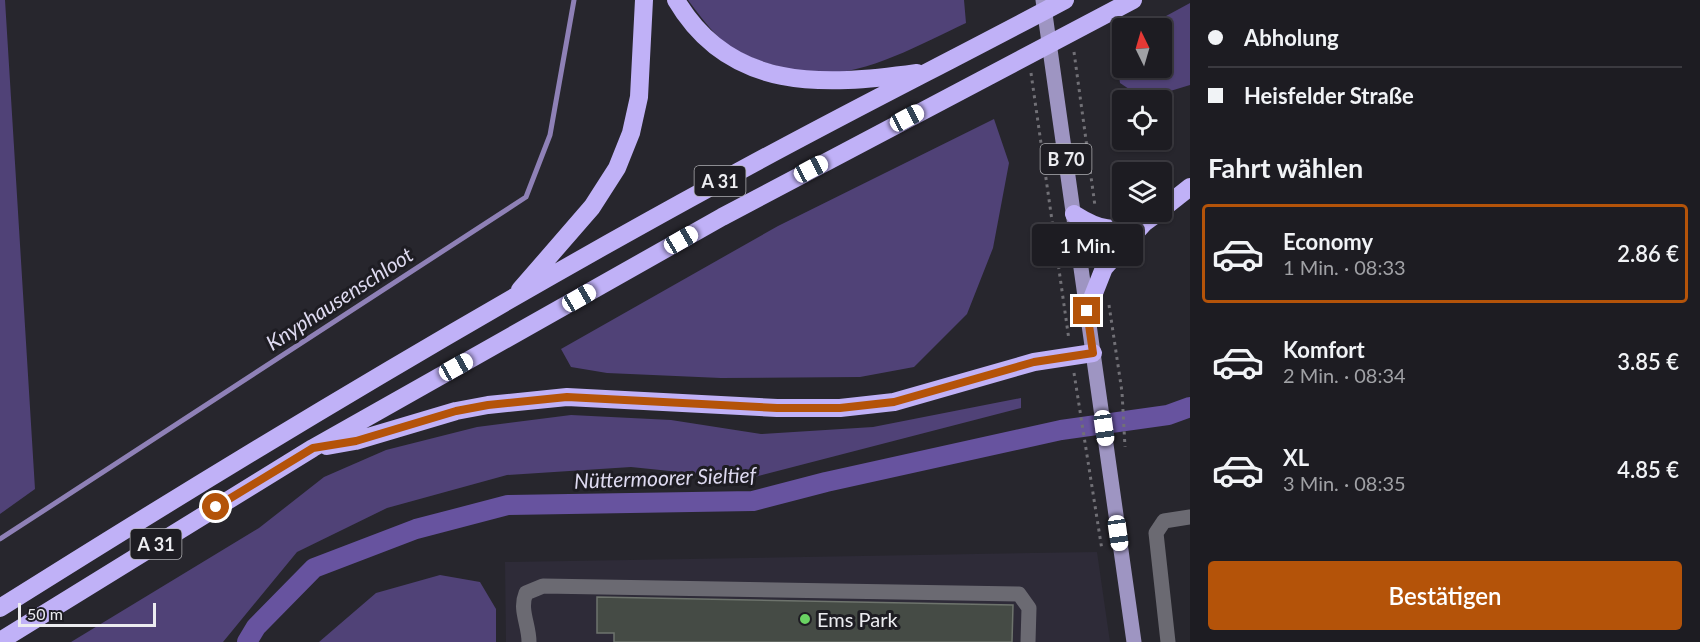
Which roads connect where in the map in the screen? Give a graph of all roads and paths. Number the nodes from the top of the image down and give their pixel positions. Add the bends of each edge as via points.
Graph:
1 (644, 0) edge
2 (676, 0) edge
3 (1043, 0) edge
4 (1065, 0) edge
5 (1133, 0) edge
6 (930, 71) junction
7 (1032, 80) dead end
8 (1190, 187) edge
9 (1172, 201) edge
10 (1074, 214) junction
11 (1138, 222) edge
12 (1148, 222) edge
13 (513, 298) junction
14 (1087, 311) junction
15 (1093, 353) junction
16 (1071, 356) junction
17 (1123, 406) dead end
18 (1125, 443) dead end
19 (313, 448) junction
20 (1190, 517) edge
21 (1103, 556) dead end
22 (0, 608) edge
23 (0, 641) edge
24 (529, 642) edge
25 (1028, 642) edge
26 (1134, 642) edge
27 (1168, 642) edge

1 - 13 highway via 639,97 632,133 617,168 592,207
2 - 6 highway via 711,43 769,74 852,80
3 - 10 main road, B 70
4 - 6 highway, A 31
5 - 19 highway, A 31 via 722,217
6 - 13 highway, A 31 via 716,183
7 - 16 path
8 - 9 highway
10 - 11 highway via 1098,229 1122,229
10 - 14 main road, B 70
12 - 14 highway via 1104,268
13 - 22 highway, A 31 via 291,426
14 - 15 main road, B 70
15 - 16 highway
15 - 26 main road, B 70
16 - 19 highway via 1034,362 894,402 840,408 777,408 567,397 456,411 356,441
16 - 21 path
17 - 18 path
19 - 23 highway, A 31
20 - 27 street via 1164,521 1156,534
24 - 25 street via 522,607 526,592 543,586 1020,594 1029,608

